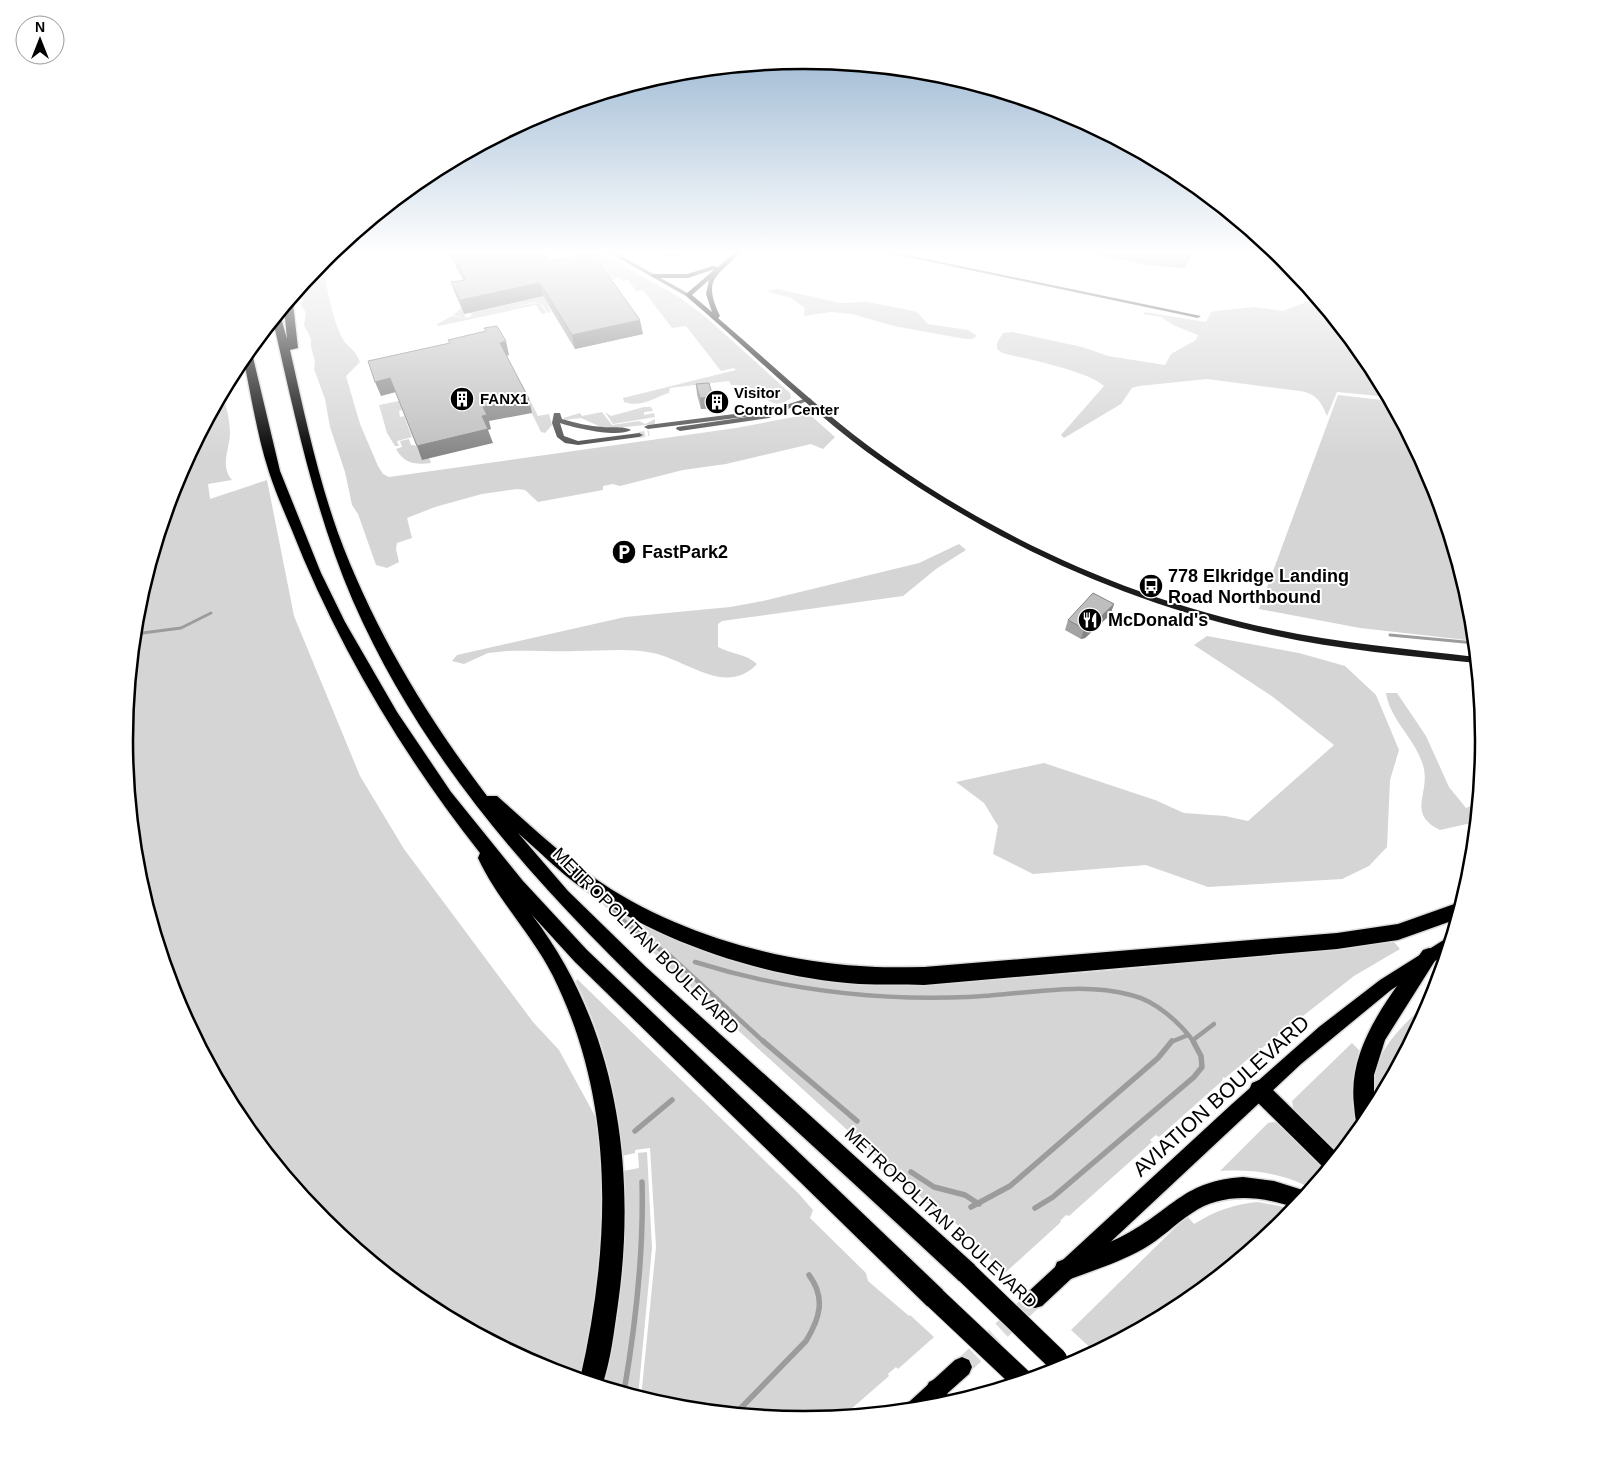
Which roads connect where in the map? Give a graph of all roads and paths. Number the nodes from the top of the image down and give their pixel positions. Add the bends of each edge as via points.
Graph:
1 (290, 321) edge
2 (719, 321) edge
3 (279, 323) edge
4 (249, 362) edge
5 (809, 399) junction
6 (300, 416) junction
7 (649, 430) tunnel mouth
8 (638, 432) joint
9 (1471, 659) edge
10 (469, 784) junction
11 (478, 838) junction
12 (1453, 912) edge
13 (1443, 948) edge
14 (1429, 956) junction
15 (1259, 1090) junction
16 (1365, 1110) edge
17 (1329, 1159) edge
18 (1295, 1198) edge
19 (1066, 1270) junction
20 (1035, 1299) tunnel mouth
21 (1059, 1361) edge
22 (962, 1367) tunnel mouth
23 (592, 1377) edge
24 (1018, 1377) edge
25 (932, 1399) edge

1 - 6 highway
2 - 5 main road
3 - 6 highway, METROPOLITAN BOULEVARD
4 - 11 highway via 274,471 338,622 392,716 446,797
5 - 7 street via 775,411 772,416 754,420
5 - 9 main road via 881,458 929,491 1054,560 1112,584 1271,632 1338,644
6 - 10 highway, METROPOLITAN BOULEVARD via 324,512 365,612 416,707
8 - 8 street via 564,422 557,415 561,437 573,443
10 - 12 highway via 588,882 643,915 734,952 832,972 881,976 939,975 1338,941 1398,932
10 - 21 highway, METROPOLITAN BOULEVARD, bridge via 538,870 602,936
11 - 23 highway via 496,877 562,974 585,1026 602,1084 614,1162 614,1220 606,1305
11 - 24 highway, bridge via 581,956
13 - 14 main road, AVIATION BOULEVARD
14 - 15 main road, AVIATION BOULEVARD via 1373,994
14 - 16 highway via 1380,1028 1367,1054 1362,1087
15 - 17 highway
15 - 19 main road, AVIATION BOULEVARD
18 - 19 highway via 1268,1189 1242,1188 1202,1196 1135,1242
19 - 20 main road, AVIATION BOULEVARD
22 - 25 main road

